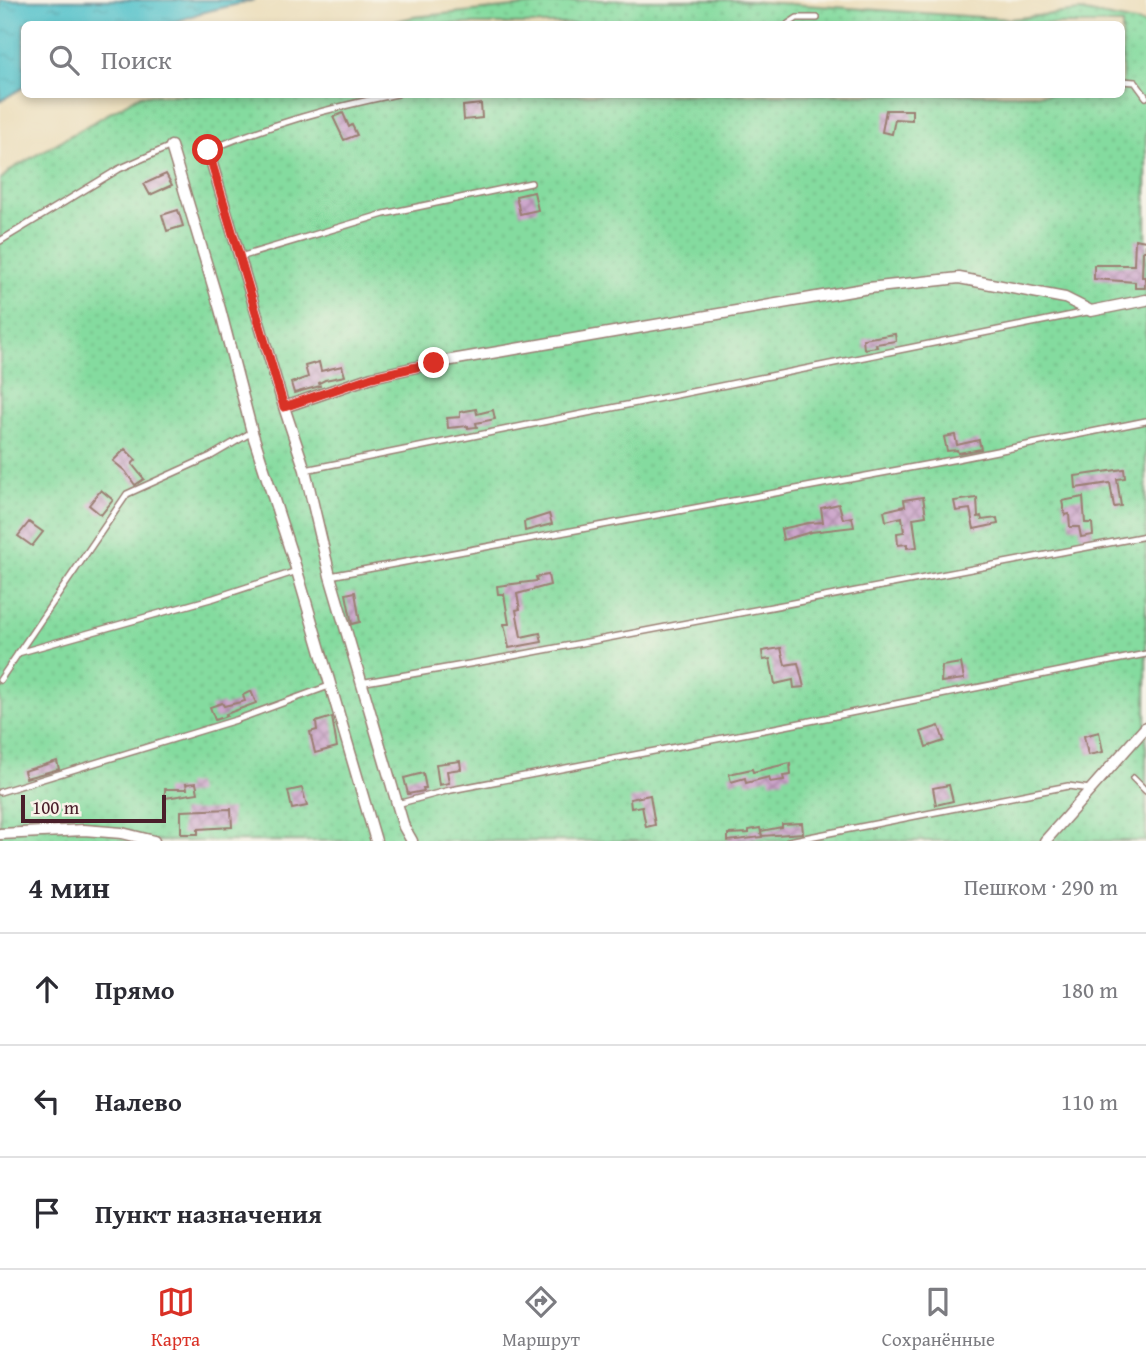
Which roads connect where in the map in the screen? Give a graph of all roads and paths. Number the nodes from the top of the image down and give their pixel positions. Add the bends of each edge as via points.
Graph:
1 (817, 18) dead end
2 (792, 21) edge
3 (1125, 81) edge
4 (1146, 97) edge
5 (377, 98) edge
6 (171, 146) joint
7 (208, 150) joint
8 (530, 183) dead end
9 (0, 241) edge
10 (240, 257) junction
11 (1146, 300) edge
12 (1091, 312) junction
13 (284, 407) junction
14 (1146, 421) edge
15 (252, 432) junction
16 (305, 470) junction
17 (1146, 536) edge
18 (297, 571) junction
19 (330, 576) junction
20 (18, 653) junction
21 (1146, 653) edge
22 (0, 680) edge
23 (360, 683) junction
24 (329, 686) junction
25 (1146, 727) edge
26 (1133, 778) dead end
27 (1090, 789) junction
28 (1146, 791) edge
29 (0, 792) edge
30 (397, 803) junction
31 (0, 834) edge
32 (54, 837) edge
33 (154, 841) edge
34 (376, 841) edge
35 (412, 841) edge
36 (789, 841) edge
37 (1045, 841) edge

1 - 2 lane
3 - 4 lane via 1135,82
5 - 7 lane via 267,126
6 - 9 lane via 119,170
6 - 15 street
7 - 10 street
8 - 10 lane via 384,214
10 - 13 street
11 - 12 street
12 - 13 street via 1065,298 959,278 869,288 434,363 372,377
12 - 16 lane
13 - 16 street
14 - 19 lane
15 - 18 street
15 - 20 lane via 127,494
16 - 19 street
17 - 23 lane
18 - 20 lane
18 - 24 street
19 - 23 street
20 - 22 lane
21 - 30 lane
23 - 30 street
24 - 29 lane via 236,720
24 - 34 street
25 - 27 street
26 - 28 lane
27 - 36 lane via 1068,786
27 - 37 street
30 - 35 street
31 - 32 street
32 - 33 street via 84,830

